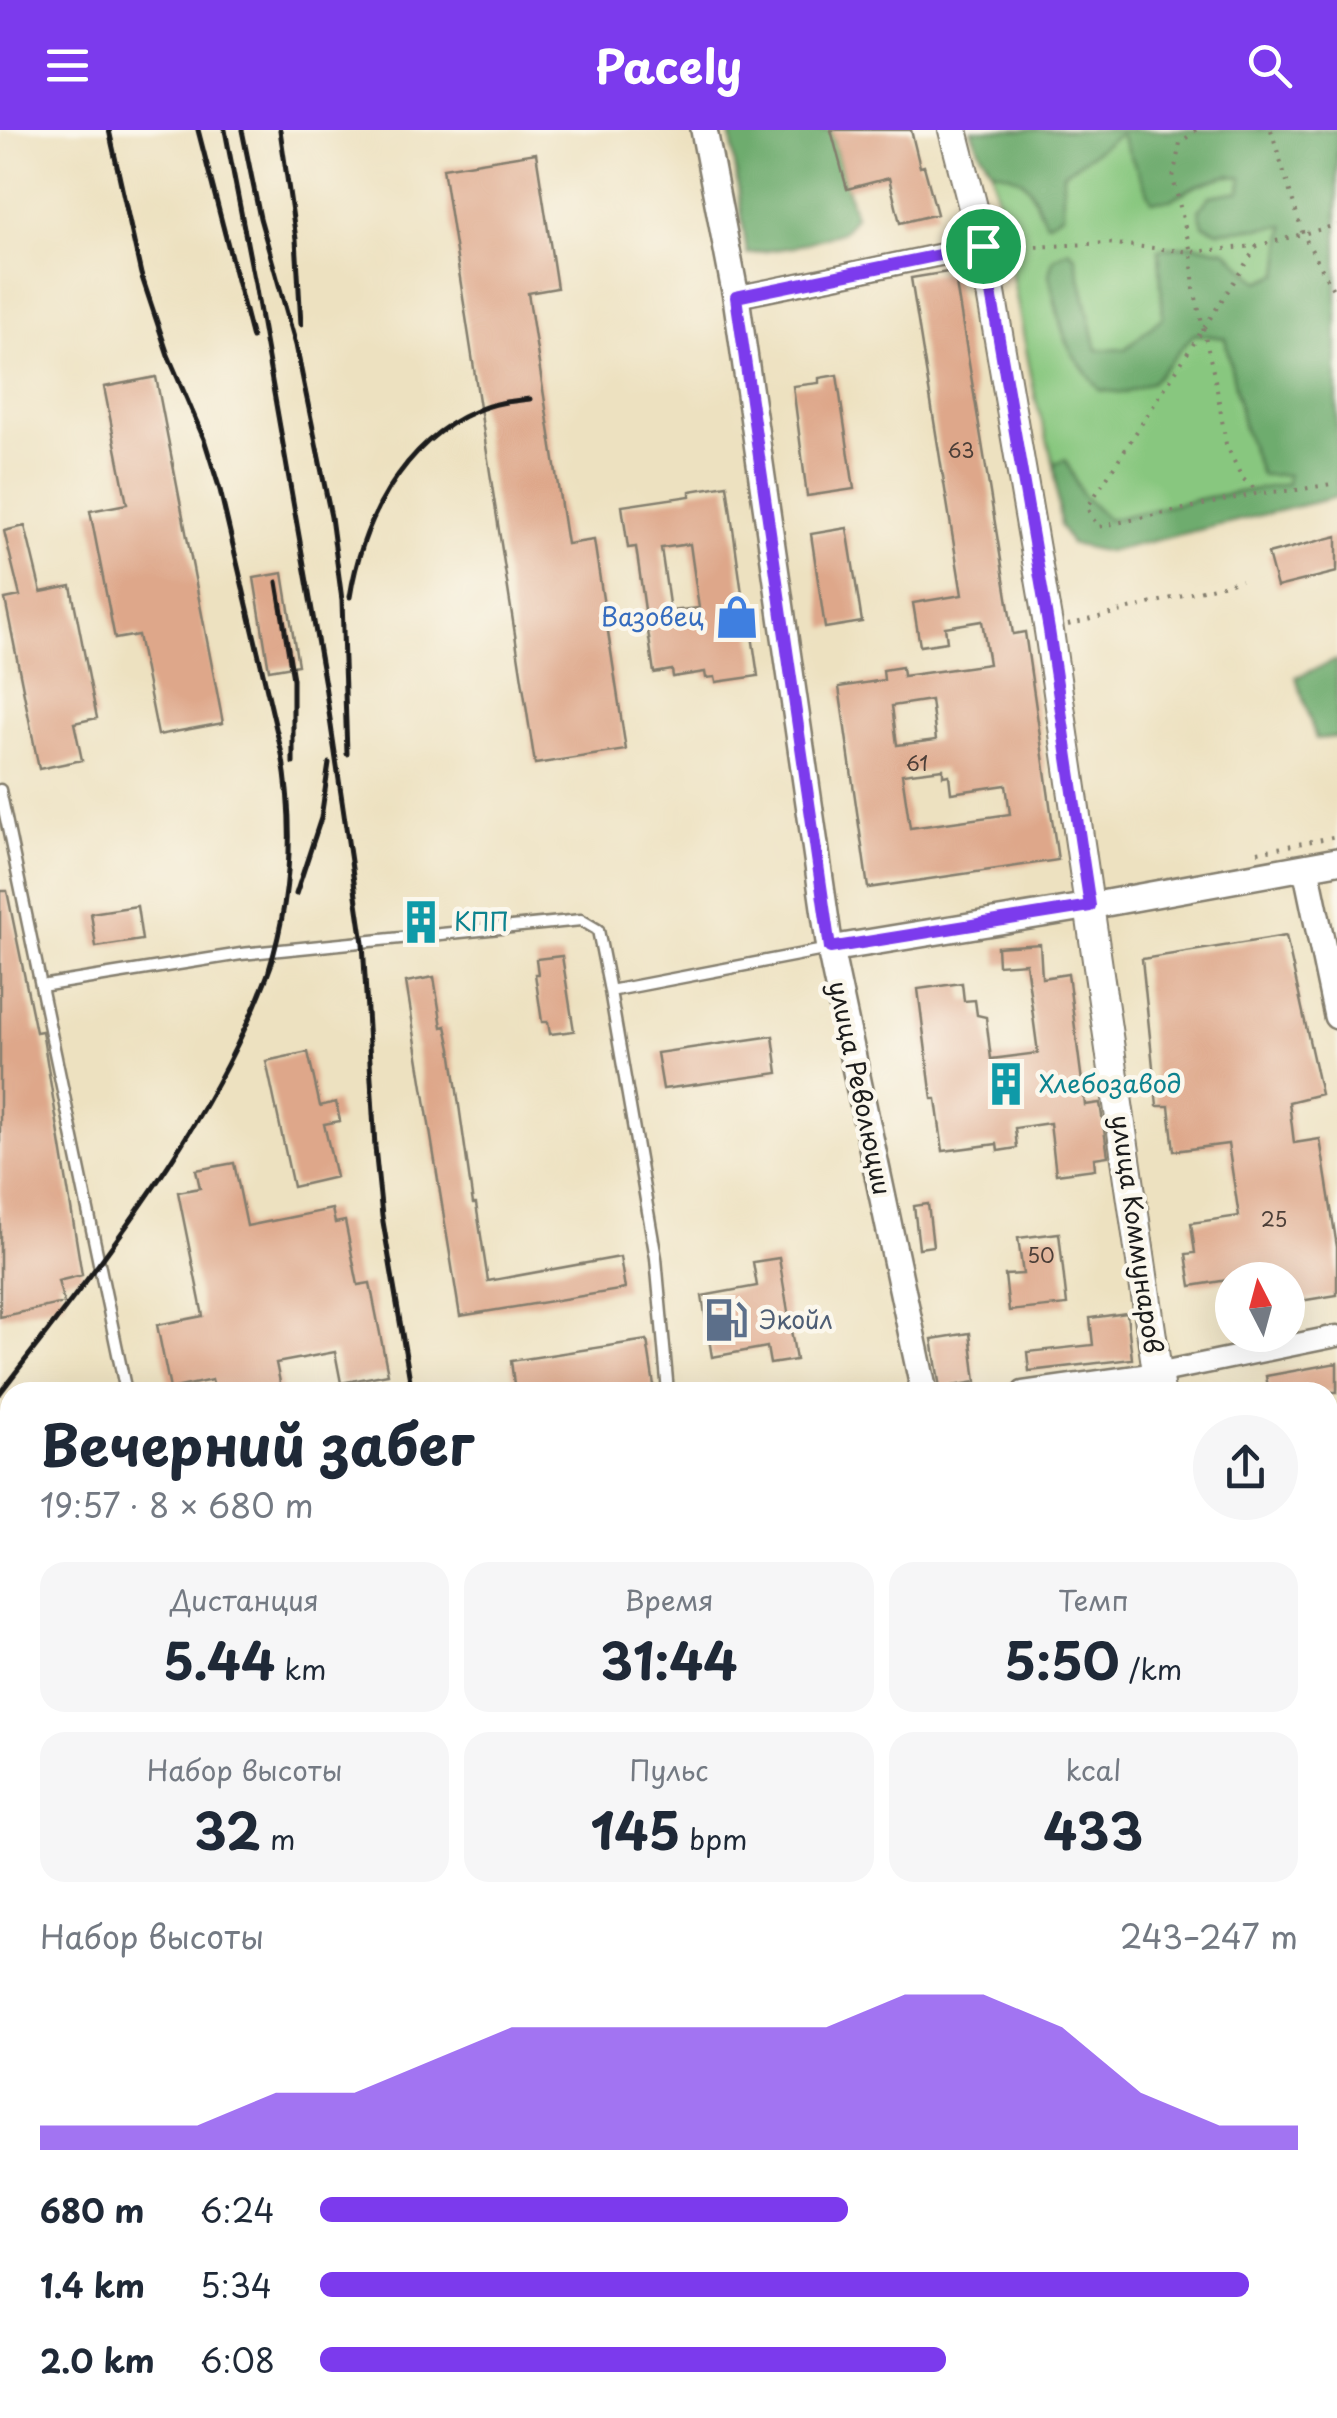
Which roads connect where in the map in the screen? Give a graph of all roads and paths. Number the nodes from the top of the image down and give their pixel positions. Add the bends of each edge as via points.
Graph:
1 (704, 130) edge
2 (953, 130) edge
3 (1196, 130) edge
4 (1271, 130) edge
5 (1337, 224) edge
6 (1303, 234) junction
7 (983, 246) junction
8 (1257, 246) junction
9 (1015, 248) dead end
10 (1191, 252) junction
11 (736, 297) junction
12 (1337, 297) edge
13 (1204, 328) junction
14 (1337, 483) edge
15 (1260, 493) junction
16 (1241, 580) dead end
17 (1049, 630) junction
18 (0, 790) edge
19 (1337, 861) edge
20 (1306, 868) junction
21 (1090, 906) junction
22 (830, 948) junction
23 (41, 986) junction
24 (610, 991) junction
25 (1337, 1016) edge
26 (1337, 1336) edge
27 (124, 1382) edge
28 (667, 1382) edge
29 (922, 1382) edge
30 (1159, 1382) edge
31 (1163, 1382) edge

1 - 11 street, улица Революции
2 - 7 main road, улица Коммунаров
3 - 10 path via 1180,142 1173,178
4 - 6 path
5 - 6 path
6 - 8 path
6 - 12 path
7 - 11 street
7 - 17 main road, улица Коммунаров
8 - 10 path
8 - 13 path
9 - 10 path via 1106,243
10 - 13 path
11 - 22 street, улица Революции
13 - 15 path via 1226,444 1242,478
13 - 15 path via 1087,508 1098,527
14 - 15 path
16 - 17 path
17 - 21 main road, улица Коммунаров
18 - 23 lane
19 - 20 street
20 - 21 street
20 - 25 street
21 - 22 street
21 - 30 main road, улица Коммунаров
22 - 24 lane
22 - 29 street, улица Революции
23 - 24 lane via 241,954 580,920 598,930
23 - 27 lane
24 - 28 lane via 656,1258
26 - 31 street

